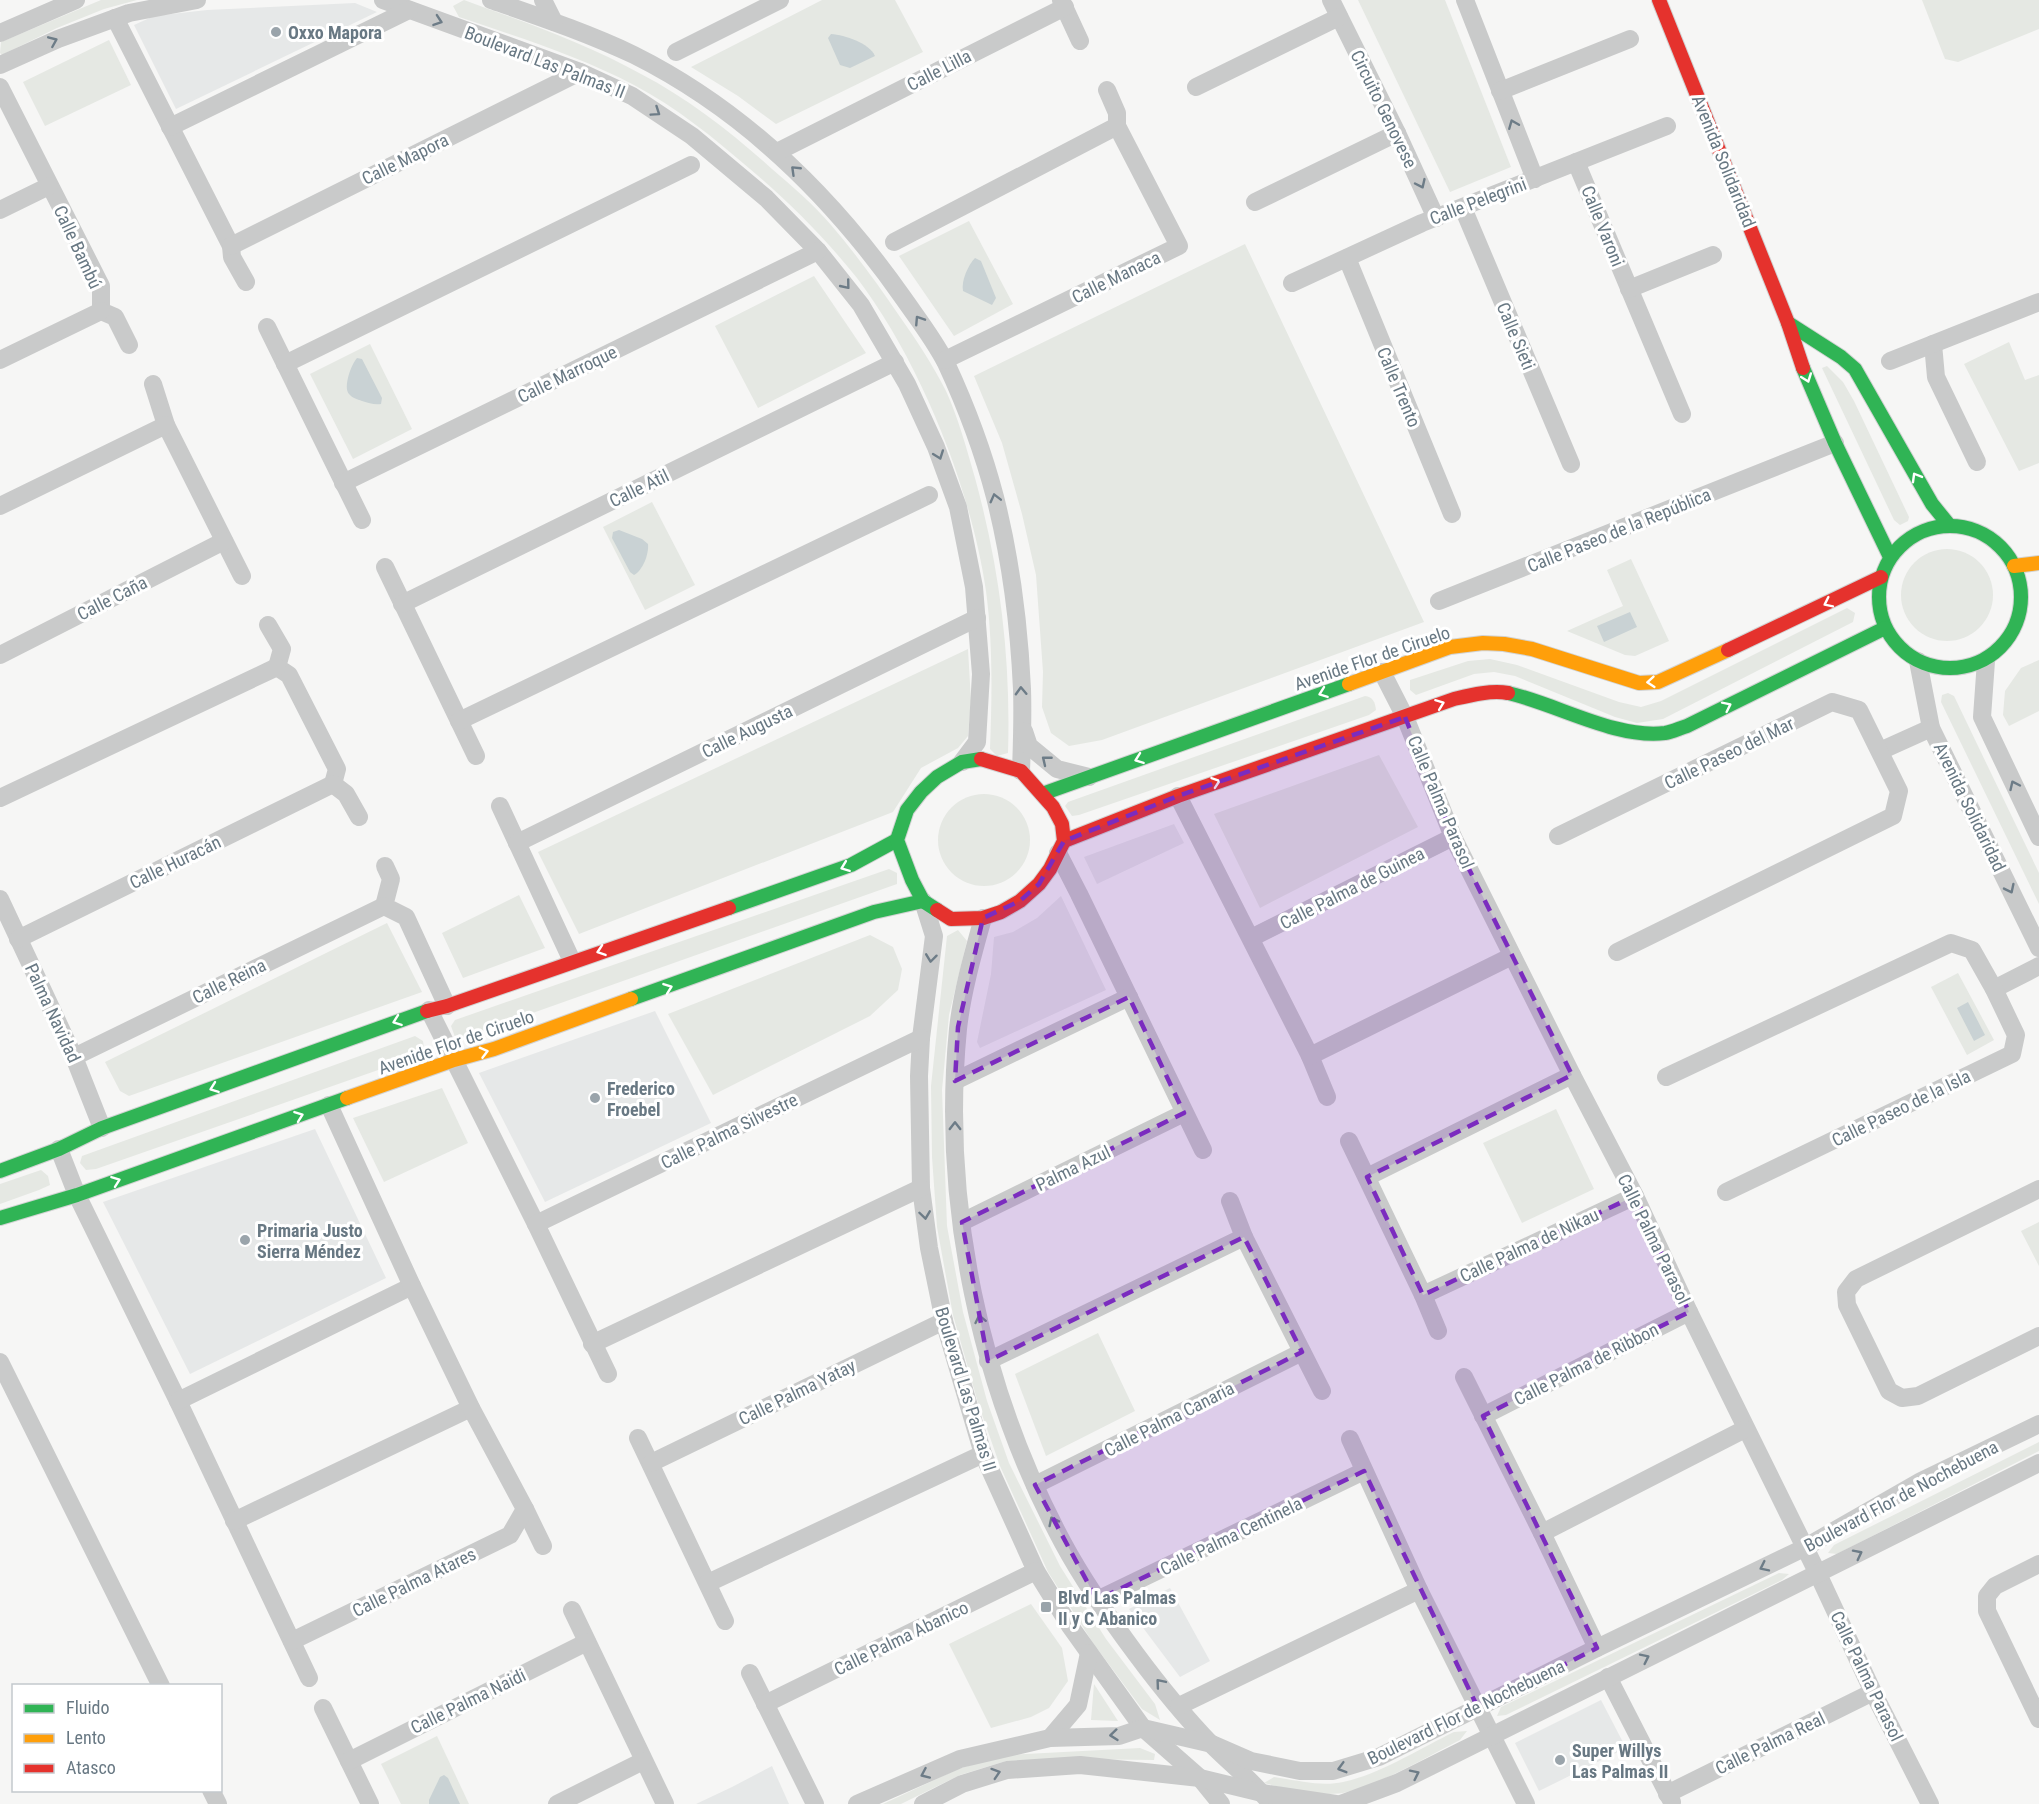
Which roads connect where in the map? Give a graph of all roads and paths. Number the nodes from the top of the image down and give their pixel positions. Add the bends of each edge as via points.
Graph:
1 (76, 0) edge
2 (197, 0) edge
3 (383, 0) edge
4 (491, 0) edge
5 (543, 0) edge
6 (780, 0) edge
7 (1331, 0) edge
8 (1465, 0) edge
9 (1659, 0) edge
10 (1063, 3) edge
11 (409, 10) junction
12 (1339, 17) junction
13 (115, 18) junction
14 (554, 22) junction
15 (0, 33) edge
16 (1630, 39) dead end
17 (1080, 41) dead end
18 (676, 52) dead end
19 (0, 65) edge
20 (580, 72) junction
21 (0, 87) edge
22 (1196, 87) dead end
23 (1107, 90) dead end
24 (1500, 91) junction
25 (1117, 126) junction
26 (1667, 126) dead end
27 (170, 128) junction
28 (1397, 133) junction
29 (777, 152) junction
30 (1576, 162) junction
31 (691, 165) dead end
32 (1535, 179) junction
33 (49, 186) junction
34 (1255, 202) dead end
35 (1462, 208) junction
36 (0, 210) edge
37 (1436, 218) junction
38 (894, 242) dead end
39 (231, 246) junction
40 (818, 251) junction
41 (1713, 255) dead end
42 (1347, 258) junction
43 (246, 282) dead end
44 (1292, 283) dead end
45 (1629, 290) junction
46 (2039, 302) edge
47 (101, 310) junction
48 (1788, 323) junction
49 (267, 327) dead end
50 (1933, 344) junction
51 (129, 345) dead end
52 (0, 360) edge
53 (945, 360) junction
54 (1890, 361) dead end
55 (896, 362) junction
56 (285, 364) junction
57 (153, 384) dead end
58 (1682, 414) dead end
59 (166, 425) junction
60 (1835, 443) junction
61 (1977, 462) dead end
62 (1571, 464) dead end
63 (343, 483) junction
64 (929, 495) dead end
65 (0, 506) edge
66 (1452, 514) dead end
67 (362, 520) dead end
68 (1949, 525) junction
69 (224, 541) junction
70 (1890, 557) junction
71 (2039, 563) edge
72 (2014, 566) junction
73 (385, 567) dead end
74 (242, 576) dead end
75 (1881, 577) junction
76 (1439, 601) dead end
77 (402, 604) junction
78 (977, 618) junction
79 (268, 626) dead end
80 (1885, 628) junction
81 (2027, 630) dead end
82 (2010, 638) junction
83 (0, 655) edge
84 (1918, 661) junction
85 (1986, 661) junction
86 (277, 667) junction
87 (1382, 672) junction
88 (1404, 717) junction
89 (459, 721) junction
90 (1022, 721) junction
91 (1931, 728) junction
92 (1880, 751) junction
93 (476, 756) dead end
94 (962, 762) junction
95 (1021, 771) junction
96 (1089, 777) junction
97 (333, 784) junction
98 (1042, 794) junction
99 (1178, 796) junction
100 (0, 798) edge
101 (500, 806) dead end
102 (359, 817) dead end
103 (1558, 836) dead end
104 (1453, 837) junction
105 (2039, 837) edge
106 (897, 840) junction
107 (517, 843) junction
108 (1061, 847) junction
109 (385, 866) dead end
110 (0, 899) edge
111 (923, 902) junction
112 (384, 906) junction
113 (983, 918) junction
114 (1251, 938) junction
115 (18, 939) junction
116 (2039, 948) edge
117 (1617, 952) dead end
118 (1512, 956) junction
119 (572, 961) junction
120 (2039, 966) edge
121 (1994, 989) junction
122 (1129, 997) junction
123 (438, 1008) junction
124 (921, 1038) junction
125 (1310, 1056) junction
126 (75, 1057) junction
127 (454, 1060) junction
128 (1572, 1075) junction
129 (1666, 1077) dead end
130 (955, 1081) junction
131 (1327, 1097) dead end
132 (329, 1105) junction
133 (1184, 1113) junction
134 (102, 1128) junction
135 (1349, 1141) dead end
136 (59, 1149) junction
137 (1203, 1150) dead end
138 (0, 1171) edge
139 (1366, 1177) junction
140 (921, 1188) junction
141 (2039, 1188) edge
142 (1726, 1192) dead end
143 (77, 1195) junction
144 (1635, 1196) junction
145 (1230, 1201) dead end
146 (0, 1218) edge
147 (962, 1222) junction
148 (536, 1224) junction
149 (1244, 1238) junction
150 (412, 1286) junction
151 (1423, 1295) junction
152 (1689, 1312) junction
153 (944, 1321) junction
154 (1438, 1331) dead end
155 (2039, 1336) edge
156 (592, 1344) junction
157 (1302, 1352) junction
158 (988, 1361) junction
159 (0, 1362) edge
160 (608, 1374) dead end
161 (1464, 1377) dead end
162 (1322, 1391) dead end
163 (178, 1401) junction
164 (471, 1408) junction
165 (1483, 1416) junction
166 (2039, 1424) edge
167 (1745, 1429) junction
168 (638, 1438) dead end
169 (1350, 1439) dead end
170 (983, 1454) junction
171 (651, 1463) junction
172 (2039, 1463) edge
173 (1364, 1471) junction
174 (1035, 1485) junction
175 (525, 1509) junction
176 (234, 1521) junction
177 (1542, 1533) junction
178 (543, 1546) dead end
179 (1804, 1548) junction
180 (2039, 1564) edge
181 (1036, 1571) junction
182 (1818, 1574) junction
183 (708, 1583) junction
184 (1419, 1590) junction
185 (1097, 1600) junction
186 (572, 1610) dead end
187 (725, 1621) dead end
188 (292, 1641) junction
189 (587, 1642) junction
190 (1597, 1648) junction
191 (1089, 1653) junction
192 (750, 1673) dead end
193 (1608, 1677) junction
194 (309, 1678) dead end
195 (160, 1684) edge
196 (1873, 1692) junction
197 (765, 1704) junction
198 (1179, 1706) junction
199 (323, 1708) dead end
200 (1478, 1708) junction
201 (2039, 1719) edge
202 (1143, 1728) junction
203 (1492, 1736) junction
204 (1050, 1738) junction
205 (1212, 1744) junction
206 (349, 1761) junction
207 (643, 1761) junction
208 (1200, 1778) junction
209 (1267, 1798) edge
210 (1670, 1799) edge
211 (370, 1804) edge
212 (557, 1804) edge
213 (665, 1804) edge
214 (815, 1804) edge
215 (857, 1804) edge
216 (923, 1804) edge
217 (1221, 1804) edge
218 (1339, 1804) edge
219 (1526, 1804) edge
220 (1930, 1804) edge

1 - 15 street
2 - 13 street
3 - 11 street, Boulevard Las Palmas II
4 - 14 street, Boulevard Las Palmas II
5 - 14 street
6 - 18 street
7 - 12 street, Circuito Genovese
8 - 24 street
9 - 48 main road, Avenida Solidaridad
10 - 17 street, Calle Lilla
10 - 29 street, Calle Lilla
11 -> 20 street, Boulevard Las Palmas II
11 - 27 street
12 - 22 street
12 - 28 street, Circuito Genovese
19 -> 13 street
13 - 27 street
14 - 29 street, Boulevard Las Palmas II via 592,36 672,76
16 - 24 street
20 - 39 street, Calle Mapora
20 -> 40 street, Boulevard Las Palmas II via 632,96 692,136 766,198
21 - 33 street, Calle Bambú
23 - 25 street, Calle Manaca via 1118,113
32 -> 24 street
25 - 38 street
25 - 53 street, Calle Manaca via 1179,246
26 - 30 street, Calle Pelegrini
27 - 39 street
28 - 34 street
28 -> 37 street, Circuito Genovese
53 -> 29 street, Boulevard Las Palmas II via 851,227
30 - 32 street, Calle Pelegrini
30 - 45 street, Calle Varoni
31 - 56 street
32 - 35 street, Calle Pelegrini
33 - 36 street, Calle Bambú
33 - 47 street, Calle Bambú via 101,286
35 - 37 street, Calle Pelegrini
35 - 62 street, Calle Sieti
37 - 42 street, Calle Pelegrini
39 - 43 street via 232,257
40 -> 55 street, Boulevard Las Palmas II via 861,305
40 - 63 street, Calle Marroque
41 - 45 street, Calle Varoni
42 - 44 street, Calle Pelegrini
42 - 66 street, Calle Trento
45 - 58 street, Calle Varoni
46 - 50 street
47 - 51 street, Calle Bambú via 115,317
47 - 52 street, Calle Bambú
48 -> 60 main road, Avenida Solidaridad via 1807,381
68 -> 48 main road via 1932,504 1855,369
49 - 56 street
50 - 54 street
50 - 61 street via 1936,377
90 -> 53 street, Boulevard Las Palmas II via 1015,603 995,496 973,426
55 - 77 street, Calle Atil
55 -> 78 street, Boulevard Las Palmas II via 936,447 958,507
56 - 63 street
57 - 59 street
59 - 65 street
59 - 69 street
60 - 70 main road, Avenida Solidaridad
60 - 76 street, Calle Paseo de la República
63 - 67 street
64 - 89 street
68 - 70 main road via 1917,534
68 - 72 main road via 1989,537
69 - 74 street
69 - 83 street, Calle Caña
70 - 75 main road
71 - 72 main road
72 - 82 main road via 2022,602
73 - 77 street
75 - 80 main road via 1878,595
75 -> 87 main road, Avenide Flor de Ciruelo via 1658,682 1639,682 1532,650 1483,643 1450,647
77 - 89 street
78 - 94 street, Boulevard Las Palmas II via 981,674 977,742
78 - 107 street, Calle Augusta
79 - 86 street via 282,649
80 - 84 main road via 1900,649
88 -> 80 main road via 1454,699 1502,692 1617,729 1666,732 1687,726
81 - 82 main road
82 - 85 main road
84 - 85 main road via 1938,668 1963,668
84 - 91 street, Avenida Solidaridad
105 -> 85 street via 1982,717
86 - 97 street via 289,675 337,769
86 - 100 street
87 - 88 street, Calle Palma Parasol
87 -> 96 main road, Avenide Flor de Ciruelo
99 -> 88 main road
88 - 104 street, Calle Palma Parasol
89 - 93 street
90 - 95 street, Boulevard Las Palmas II
96 -> 90 street via 1057,769 1036,752 1029,746
91 - 92 street
91 -> 116 street, Avenida Solidaridad
92 - 103 street, Calle Paseo del Mar via 1859,710 1832,702
92 - 117 street, Calle Paseo del Mar via 1899,791 1893,816
94 - 95 main road via 981,759
94 - 106 main road via 921,792 907,810
95 - 98 main road
96 - 98 main road, Avenide Flor de Ciruelo
97 - 102 street via 346,794
97 - 115 street, Calle Huracán
98 - 108 main road via 1062,824
99 - 108 main road
99 - 114 street
101 - 107 street
104 - 114 street, Calle Palma de Guinea
104 - 118 street, Calle Palma Parasol
106 - 111 main road
106 -> 119 main road, Avenide Flor de Ciruelo via 851,865
107 - 119 street
108 - 113 main road via 1038,884 1020,901
108 - 122 street
109 - 112 street via 391,879
110 - 115 street, Palma Navidad
111 - 113 main road via 951,919
111 -> 124 street, Boulevard Las Palmas II via 934,936
127 -> 111 main road, Avenide Flor de Ciruelo via 494,1050 874,912
112 - 123 street via 406,917
112 - 126 street, Calle Reina
113 - 130 street, Boulevard Las Palmas II via 958,1027
114 - 125 street
115 - 126 street, Palma Navidad
118 - 125 street
118 - 128 street, Calle Palma Parasol
119 - 123 main road, Avenide Flor de Ciruelo
120 - 121 street
121 - 129 street, Calle Paseo de la Isla via 1972,950 1951,943
121 - 142 street, Calle Paseo de la Isla via 2016,1035 2012,1054
122 - 130 street
122 - 133 street
123 - 127 street
123 -> 134 main road, Avenide Flor de Ciruelo
124 - 140 street, Boulevard Las Palmas II
124 - 148 street, Calle Palma Silvestre
125 - 131 street
126 - 134 street, Palma Navidad
127 - 132 main road, Avenide Flor de Ciruelo
127 - 148 street
128 - 139 street
128 - 144 street, Calle Palma Parasol
147 -> 130 street, Boulevard Las Palmas II via 954,1148
143 -> 132 main road, Avenide Flor de Ciruelo
132 - 150 street
133 - 137 street
133 - 147 street, Palma Azul
134 - 136 main road, Avenide Flor de Ciruelo
135 - 139 street
136 - 138 main road, Avenide Flor de Ciruelo
136 - 143 street
139 - 151 street
140 -> 153 street, Boulevard Las Palmas II
140 - 156 street
141 - 155 street via 1856,1279 1846,1292 1847,1305 1889,1391 1902,1398 1918,1396
143 - 146 main road, Avenide Flor de Ciruelo
143 - 163 street
144 - 151 street, Calle Palma de Nikau
144 - 152 street, Calle Palma Parasol
145 - 149 street
158 -> 147 street, Boulevard Las Palmas II
148 - 156 street
149 - 157 street
149 - 158 street
150 - 163 street
150 - 164 street
151 - 154 street
152 - 165 street, Calle Palma de Ribbon
152 - 167 street, Calle Palma Parasol
153 - 170 street, Boulevard Las Palmas II
153 - 171 street, Calle Palma Yatay
156 - 160 street
157 - 162 street
157 - 174 street, Calle Palma Canaria
158 - 174 street, Boulevard Las Palmas II
159 - 195 street
161 - 165 street
163 - 176 street
164 - 175 street
164 - 176 street
165 - 177 street
166 - 179 street, Boulevard Flor de Nochebuena via 1921,1481
167 - 177 street
167 - 179 street, Calle Palma Parasol
168 - 171 street
169 - 173 street
170 - 181 street, Boulevard Las Palmas II
170 - 183 street
171 - 183 street
182 -> 172 street, Boulevard Flor de Nochebuena
173 - 184 street
173 - 185 street, Calle Palma Centinela
185 -> 174 street, Boulevard Las Palmas II via 1063,1544
175 - 178 street
175 - 188 street, Calle Palma Atares via 510,1535
176 - 188 street
177 - 190 street
179 - 182 street, Calle Palma Parasol
179 -> 190 street, Boulevard Flor de Nochebuena
180 - 201 street via 1995,1586 1987,1596 1987,1611
181 - 191 street, Boulevard Las Palmas II
181 - 197 street, Calle Palma Abanico
193 -> 182 street, Boulevard Flor de Nochebuena
182 - 196 street, Calle Palma Parasol
183 - 187 street
184 - 198 street
184 - 200 street
198 -> 185 street, Boulevard Las Palmas II
186 - 189 street
188 - 194 street
189 - 206 street, Calle Palma Naidi
189 - 207 street
190 - 200 street, Boulevard Flor de Nochebuena
191 - 202 street, Boulevard Las Palmas II
191 - 204 street via 1078,1705
192 - 197 street
193 - 203 street, Boulevard Flor de Nochebuena
193 - 210 street, Calle Palma Real
196 - 210 street, Calle Palma Real
196 - 220 street, Calle Palma Parasol
197 - 214 street
198 - 205 street, Boulevard Las Palmas II
199 - 206 street
200 - 203 street
200 -> 205 street, Boulevard Flor de Nochebuena via 1380,1757 1333,1771 1300,1771 1251,1761
202 -> 204 street, Boulevard Flor de Nochebuena via 1119,1736
202 - 205 street, Boulevard Flor de Nochebuena
202 - 208 street, Boulevard Las Palmas II
218 -> 203 street, Boulevard Flor de Nochebuena via 1397,1783
203 - 219 street
204 -> 215 street, Boulevard Flor de Nochebuena via 960,1759
205 - 209 street, Boulevard Las Palmas II
206 - 211 street
207 - 212 street
207 - 213 street
208 - 209 street, Boulevard Flor de Nochebuena
216 -> 208 street, Boulevard Flor de Nochebuena via 962,1784 1007,1770 1080,1765
208 - 217 street, Boulevard Las Palmas II
209 - 218 street, Boulevard Flor de Nochebuena

